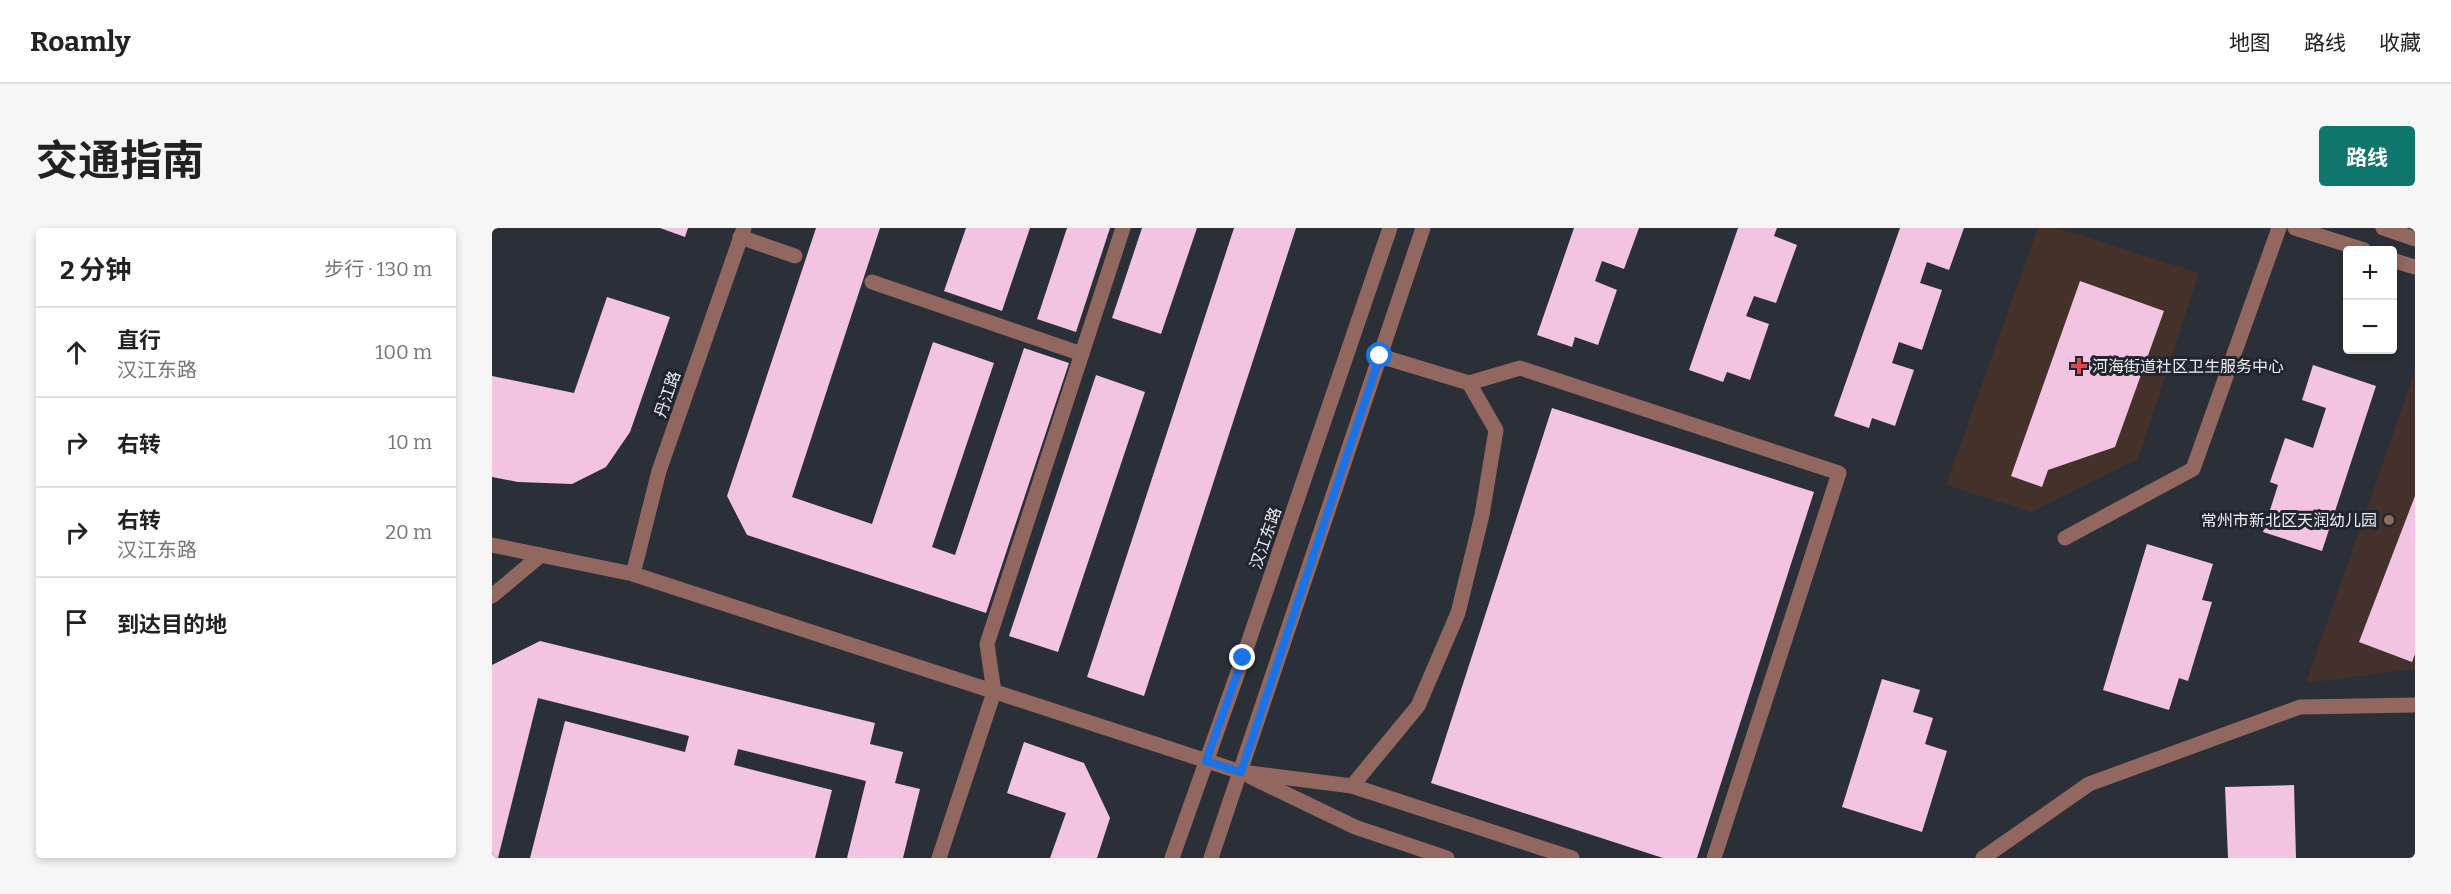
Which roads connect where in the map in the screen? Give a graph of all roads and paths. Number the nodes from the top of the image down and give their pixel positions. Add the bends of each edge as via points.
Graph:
1 (1123, 228) edge
2 (1390, 228) edge
3 (1423, 228) edge
4 (2279, 228) edge
5 (2295, 228) edge
6 (2383, 228) edge
7 (742, 233) edge
8 (2415, 239) edge
9 (2351, 246) edge
10 (795, 256) dead end
11 (2397, 262) edge
12 (2415, 267) edge
13 (872, 282) dead end
14 (1082, 354) junction
15 (1380, 356) junction
16 (1469, 383) junction
17 (2065, 538) dead end
18 (492, 545) edge
19 (541, 555) junction
20 (633, 574) junction
21 (492, 596) edge
22 (994, 692) junction
23 (2415, 705) edge
24 (1206, 761) junction
25 (1241, 772) junction
26 (1352, 786) junction
27 (939, 858) edge
28 (1172, 858) edge
29 (1210, 858) edge
30 (1447, 858) edge
31 (1572, 858) edge
32 (1714, 858) edge
33 (1983, 858) edge

1 - 14 street
2 - 24 street, 汉江东路
3 - 15 street
4 - 17 street via 2193,469
5 - 9 street
6 - 8 street
7 - 10 street
7 - 20 street, 丹江路 via 659,471
11 - 12 street
13 - 14 street
14 - 22 street via 987,644
15 - 16 street
15 - 25 street
16 - 26 street via 1496,430 1482,515 1458,613 1418,706
16 - 32 street via 1520,368 1839,473
18 - 19 street
19 - 20 street
19 - 21 street
20 - 22 street
22 - 24 street
22 - 27 street
23 - 33 street via 2300,707 2089,784
24 - 25 street
24 - 28 street, 汉江东路
25 - 26 street
25 - 29 street
25 - 30 street via 1355,826
26 - 31 street

